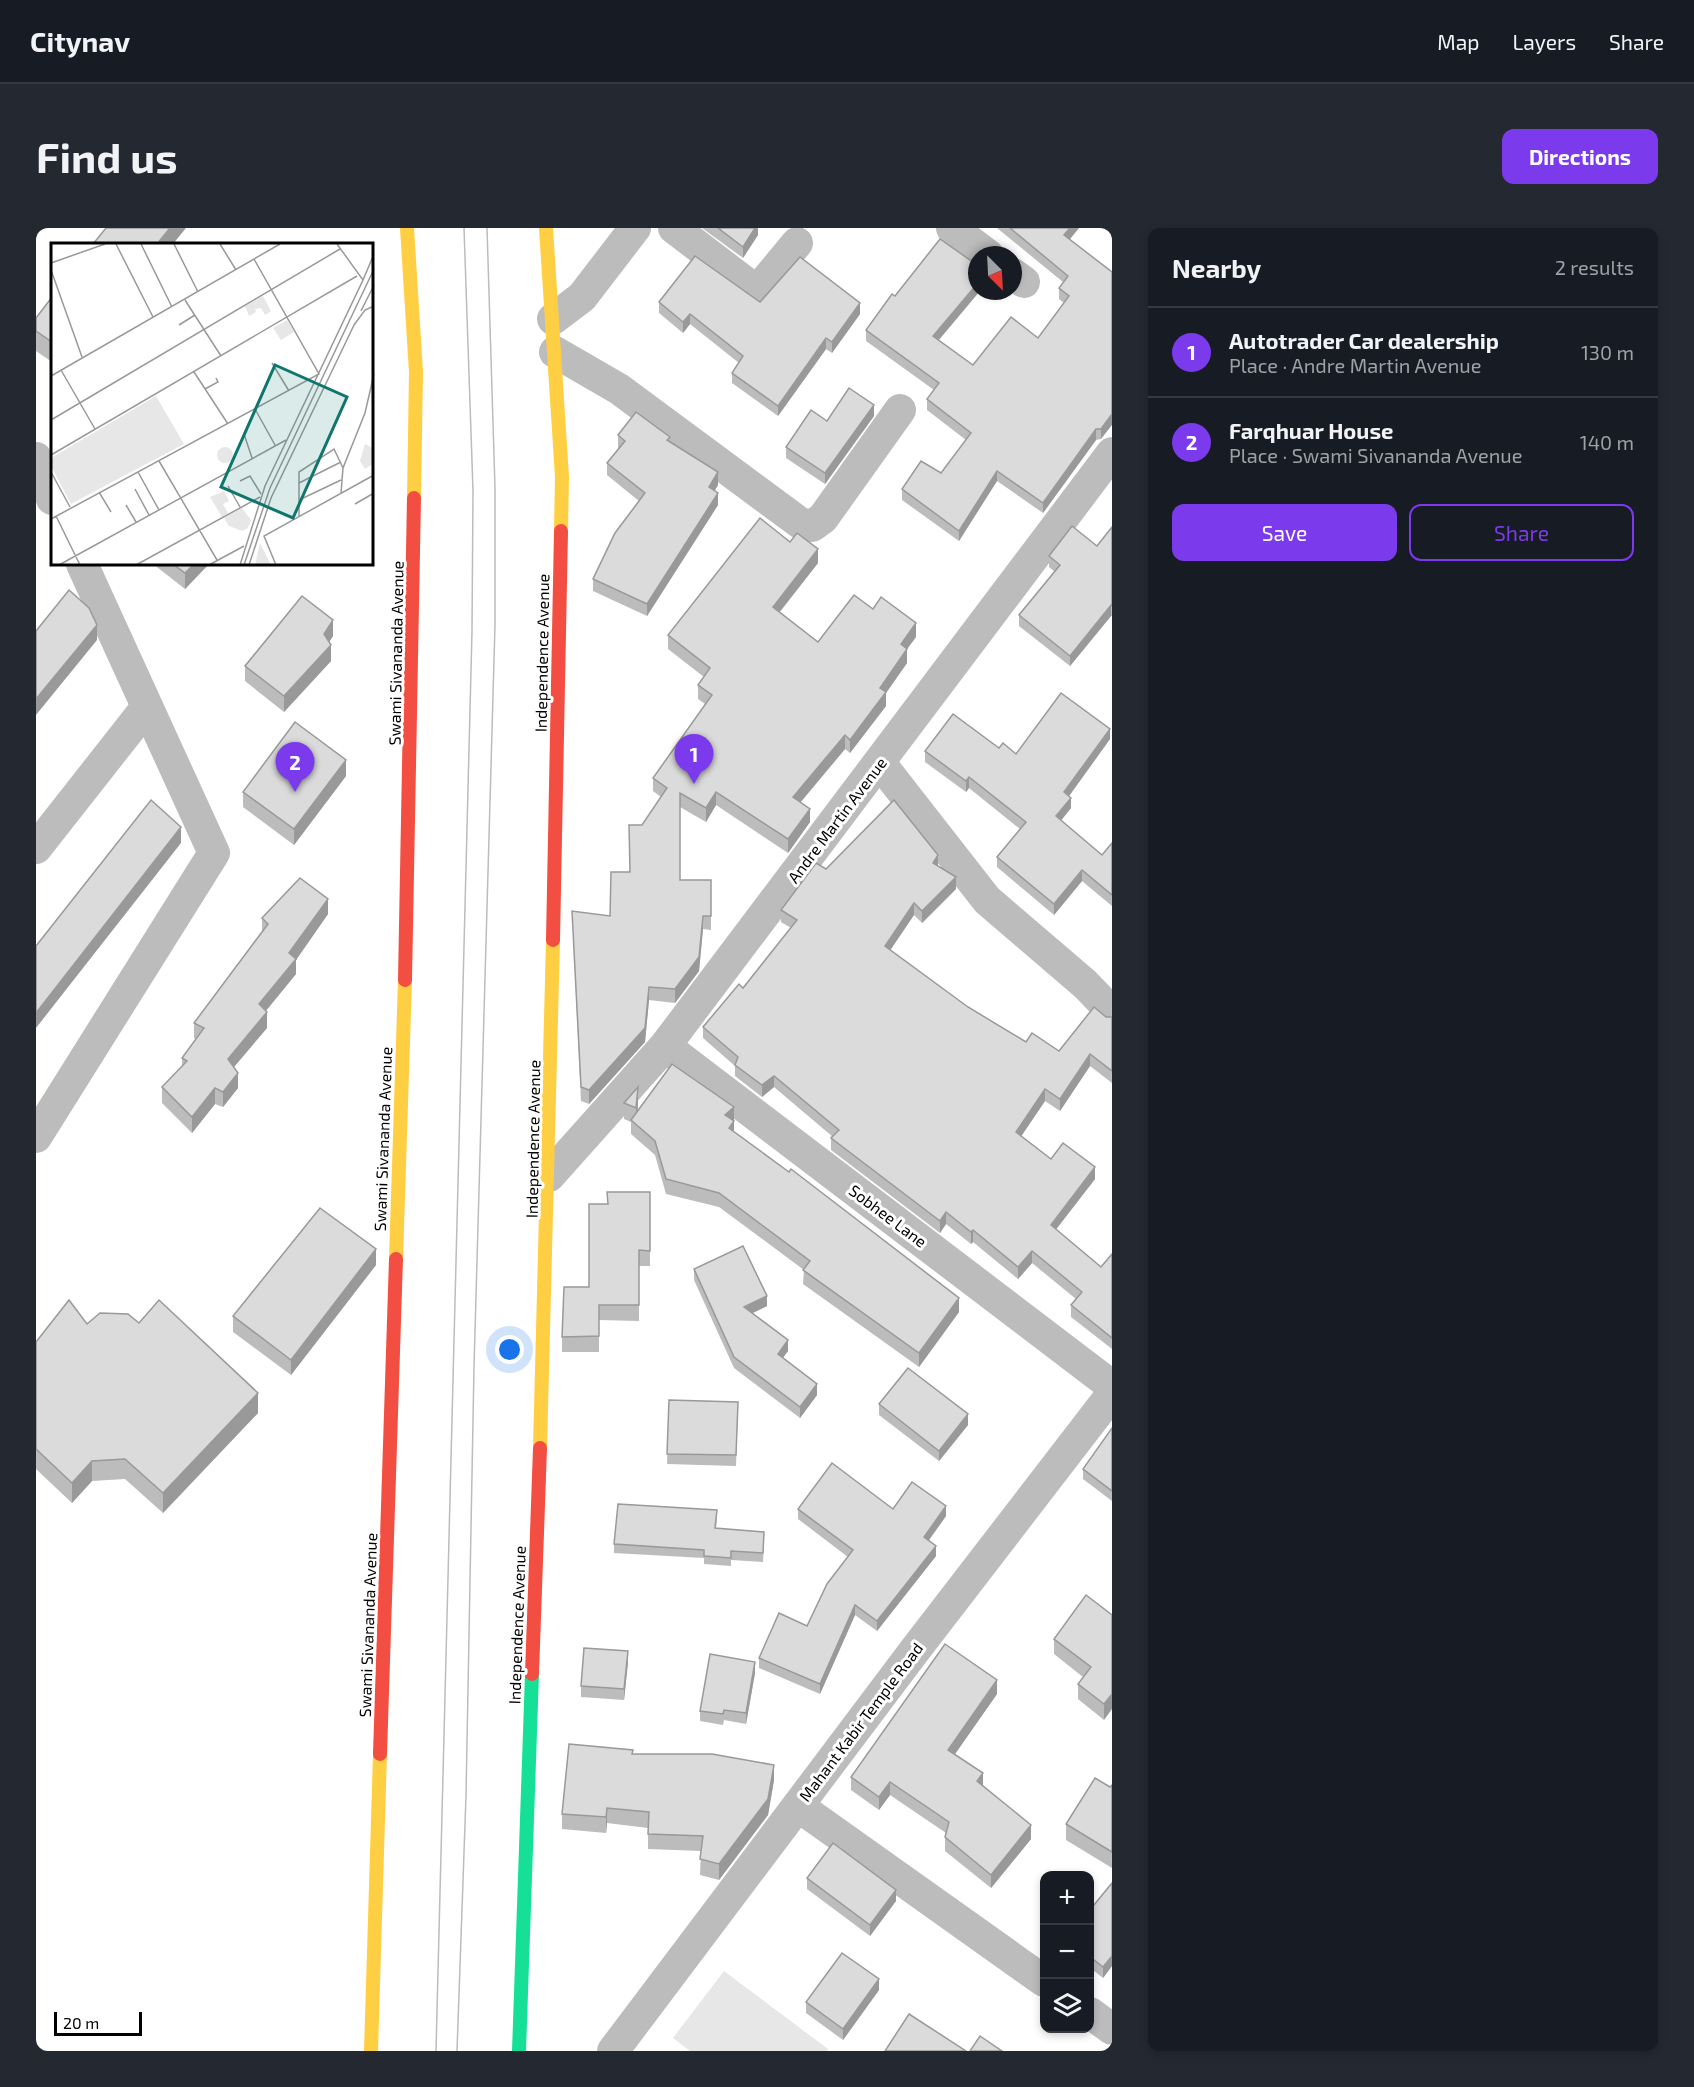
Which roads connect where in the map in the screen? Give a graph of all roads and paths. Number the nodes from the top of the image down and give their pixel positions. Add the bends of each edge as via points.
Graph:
1 (407, 228) edge
2 (546, 228) edge
3 (635, 228) edge
4 (674, 228) edge
5 (952, 228) edge
6 (797, 243) dead end
7 (976, 246) edge
8 (553, 319) junction
9 (555, 352) junction
10 (900, 410) dead end
11 (1112, 453) edge
12 (36, 458) edge
13 (46, 501) edge
14 (83, 566) edge
15 (147, 707) junction
16 (880, 763) junction
17 (36, 848) edge
18 (1112, 1012) edge
19 (664, 1046) junction
20 (36, 1137) edge
21 (549, 1176) junction
22 (1112, 1386) edge
23 (1112, 1394) edge
24 (798, 1806) junction
25 (1041, 1979) edge
26 (1094, 2016) edge
27 (1112, 2029) edge
28 (371, 2051) edge
29 (519, 2051) edge
30 (613, 2051) edge

1 - 28 street, Swami Sivananda Avenue via 416,372 410,816
2 - 8 street, Independence Avenue
3 - 8 street via 582,297
4 - 6 street via 757,288
5 - 7 street
8 - 9 street, Independence Avenue
9 - 10 street via 620,389 800,523 812,526 823,518
9 - 21 street, Independence Avenue via 562,477
11 - 16 street, Andre Martin Avenue
12 - 13 street
14 - 15 street
15 - 17 street
15 - 20 street via 214,853
16 - 18 street via 987,900
16 - 19 street, Andre Martin Avenue
19 - 21 street, Andre Martin Avenue
19 - 22 street, Sobhee Lane
21 - 29 street, Independence Avenue
23 - 24 street, Mahant Kabir Temple Road
24 - 25 street
24 - 30 street, Mahant Kabir Temple Road
26 - 27 street

